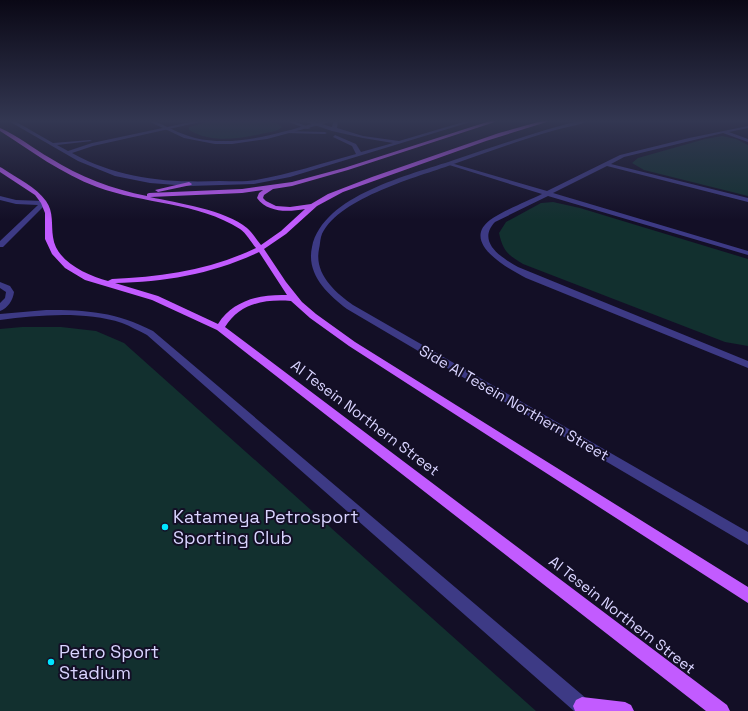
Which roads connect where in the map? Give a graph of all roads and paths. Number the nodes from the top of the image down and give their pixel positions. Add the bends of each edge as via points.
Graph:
1 (40, 153) edge
2 (68, 153) edge
3 (366, 153) edge
4 (394, 153) edge
5 (446, 153) edge
6 (481, 153) edge
7 (632, 153) edge
8 (360, 155) joint
9 (449, 164) junction
10 (606, 164) junction
11 (0, 169) edge
12 (189, 184) junction
13 (270, 188) junction
14 (133, 194) junction
15 (547, 194) junction
16 (0, 198) edge
17 (748, 200) edge
18 (44, 203) junction
19 (310, 206) junction
20 (0, 245) edge
21 (260, 249) junction
22 (748, 253) edge
23 (100, 282) junction
24 (0, 285) edge
25 (293, 298) junction
26 (0, 308) edge
27 (0, 317) edge
28 (220, 328) junction
29 (748, 365) edge
30 (748, 539) edge
31 (748, 596) edge
32 (585, 708) edge
33 (625, 711) edge
34 (721, 711) edge

1 - 14 main road via 77,176 101,186
2 - 12 street via 117,175
3 - 8 street
4 - 13 main road via 330,174
5 - 19 main road via 333,194
6 - 9 street, Side Al Tesein Northern Street
7 - 10 street
8 - 12 street via 272,179
9 - 15 street
9 - 30 street, Side Al Tesein Northern Street via 371,192 354,200 327,221 314,248 314,263 318,274 332,293 350,307
10 - 15 street
10 - 17 street
11 - 18 main road via 37,194
12 - 14 main road
13 - 14 main road via 210,193
13 - 19 main road via 261,194 260,198 266,204 281,208
14 - 21 main road via 227,220 244,230
15 - 22 street
15 - 29 street via 493,220 486,230 485,241 492,253 507,265 529,276
16 - 18 street
18 - 20 street
18 - 23 main road, Al Tesein Northern Street via 48,213 49,239 55,252 68,266
19 - 21 main road via 289,227
21 - 23 main road via 233,261 172,277 144,281
21 - 25 main road
23 - 28 main road, Al Tesein Northern Street via 155,298
24 - 26 street via 10,292 9,299
25 - 28 main road via 267,298 247,303 225,318
25 - 31 main road via 352,344
27 - 32 street via 93,315 126,321 155,337
28 - 34 main road, Al Tesein Northern Street
32 - 33 main road

